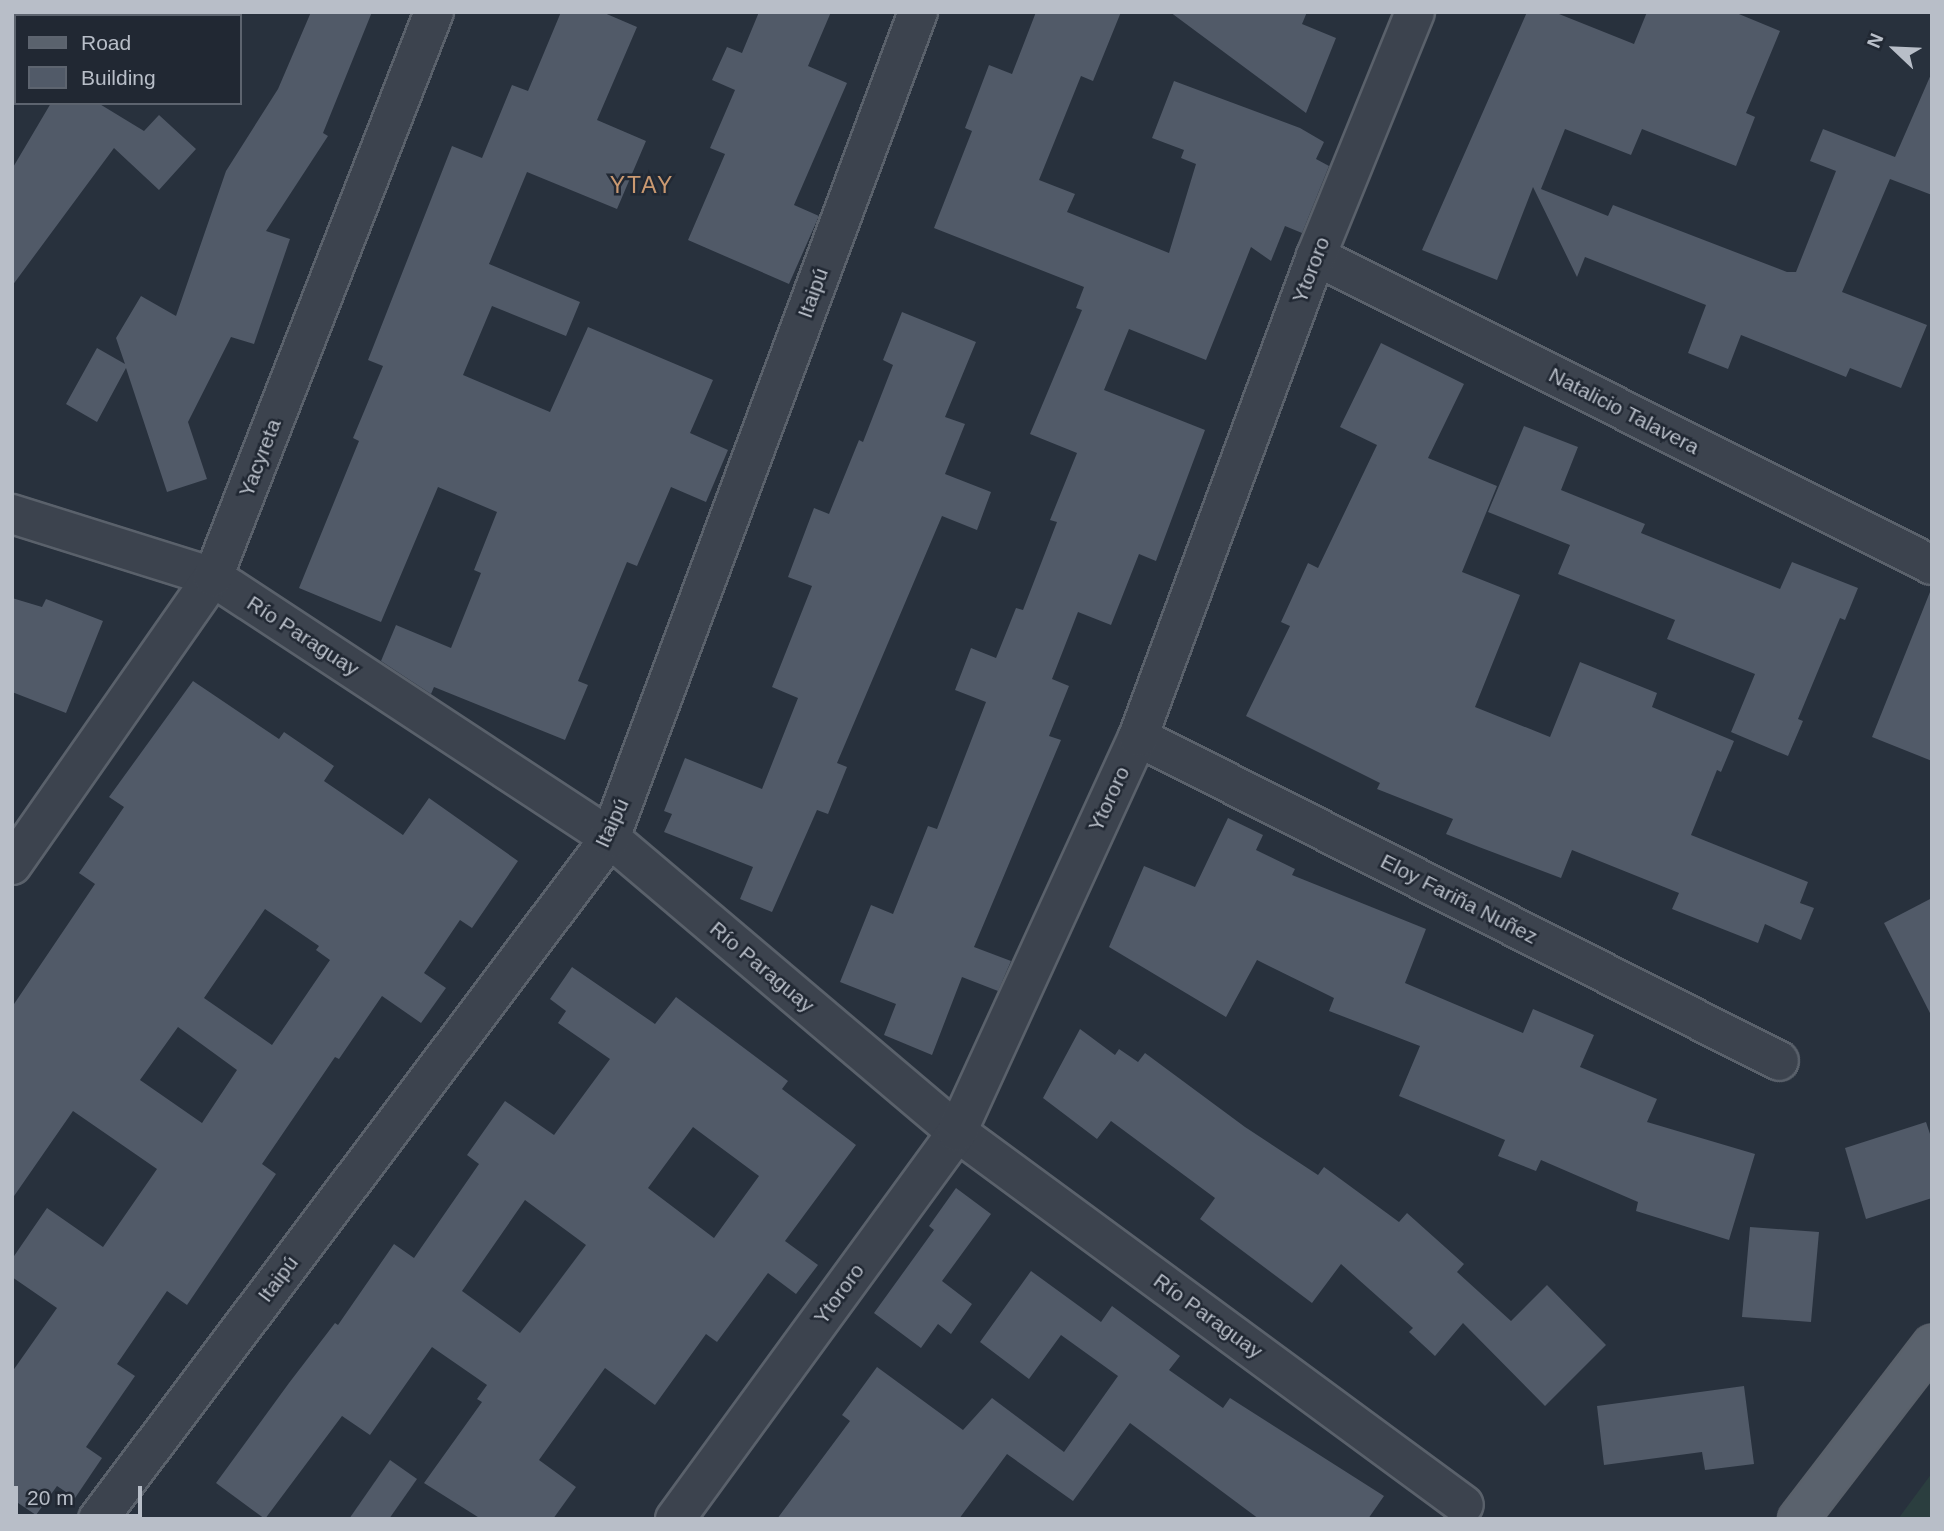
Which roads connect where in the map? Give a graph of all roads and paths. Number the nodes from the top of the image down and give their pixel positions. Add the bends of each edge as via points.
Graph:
1 (434, 12) edge
2 (918, 12) edge
3 (1415, 12) edge
4 (1316, 256) junction
5 (12, 514) edge
6 (1932, 565) edge
7 (213, 577) junction
8 (1138, 737) junction
9 (610, 838) junction
10 (12, 865) edge
11 (1779, 1061) dead end
12 (957, 1132) junction
13 (1932, 1345) edge
14 (1464, 1505) dead end
15 (98, 1519) edge
16 (676, 1519) edge
17 (1798, 1519) edge

1 - 7 street, Yacyreta
2 - 9 street, Itaipú
3 - 4 street, Ytororo
4 - 6 street, Natalicio Talavera
4 - 8 street, Ytororo
5 - 7 street, Río Paraguay
7 - 9 street, Río Paraguay
7 - 10 street, Yacyreta
8 - 11 street, Eloy Fariña Nuñez
8 - 12 street, Ytororo
9 - 12 street, Río Paraguay
9 - 15 street, Itaipú
12 - 14 street, Río Paraguay
12 - 16 street, Ytororo
13 - 17 main road

